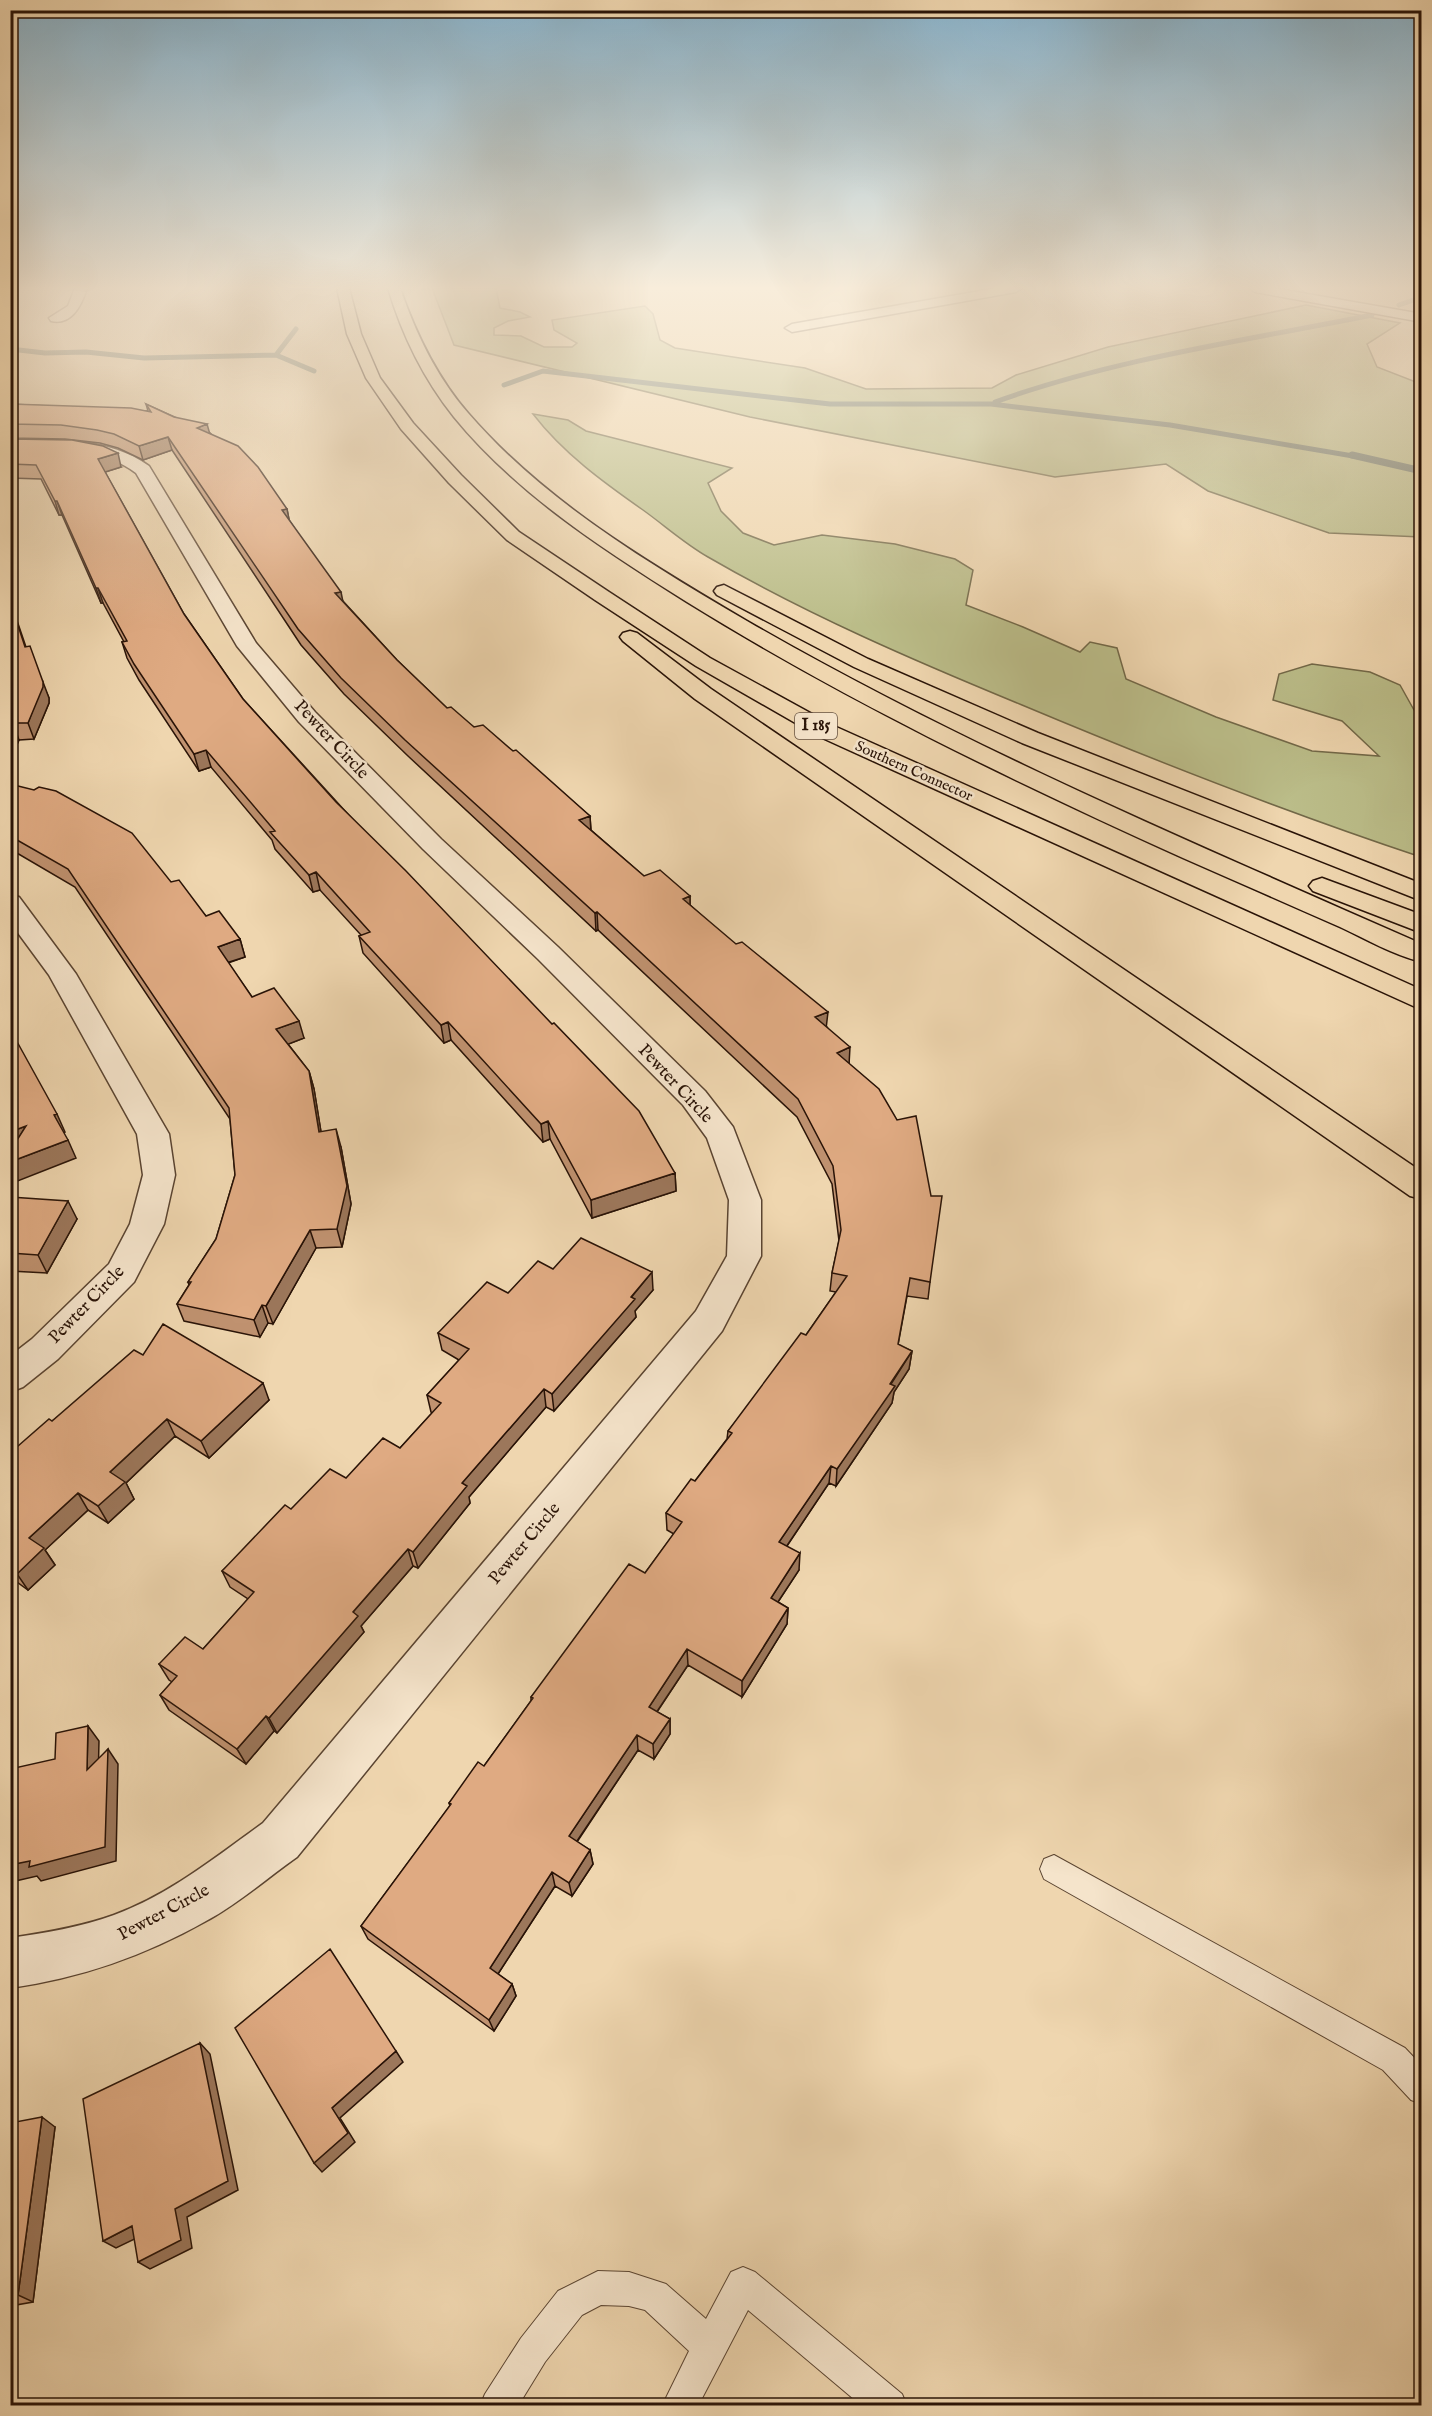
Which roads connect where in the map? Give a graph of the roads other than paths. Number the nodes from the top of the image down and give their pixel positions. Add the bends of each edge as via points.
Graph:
1 (389, 401) edge
2 (449, 401) edge
3 (468, 401) edge
4 (10, 445) edge
5 (629, 533) dead end
6 (513, 536) junction
7 (702, 579) dead end
8 (890, 707) junction
9 (1348, 863) junction
10 (1422, 886) edge
11 (1422, 893) edge
12 (1194, 898) junction
13 (10, 903) edge
14 (1422, 925) edge
15 (1422, 954) edge
16 (1422, 1002) edge
17 (1422, 1026) edge
18 (1422, 1188) edge
19 (10, 1377) edge
20 (1054, 1869) dead end
21 (10, 1963) edge
22 (1422, 2089) edge
23 (709, 2345) junction
24 (497, 2406) edge
25 (679, 2406) edge
26 (890, 2406) edge

1 - 6 highway, Southern Connector / I 185 via 407,426
2 - 8 highway via 477,434 526,478 660,577 857,692
3 - 5 highway via 551,477
4 - 21 street, Pewter Circle via 108,452 138,465 248,646 307,717 432,844 694,1098 722,1136 745,1200 744,1256 709,1321 280,1840 191,1903 120,1938 46,1958
6 - 12 highway, Southern Connector / I 185 via 703,662 826,731
6 - 18 highway via 555,578 702,694
7 - 9 highway via 861,663 1030,738
8 - 14 highway
8 - 15 highway via 1007,767
9 - 10 highway
9 - 11 highway
12 - 16 highway, Southern Connector / I 185
12 - 17 highway
13 - 19 street, Pewter Circle via 62,974 153,1134 159,1175 147,1224 122,1273 45,1349
20 - 22 lane via 1394,2059
23 - 24 lane via 654,2296 629,2289 598,2289 570,2302
23 - 25 lane
23 - 26 lane via 743,2284

